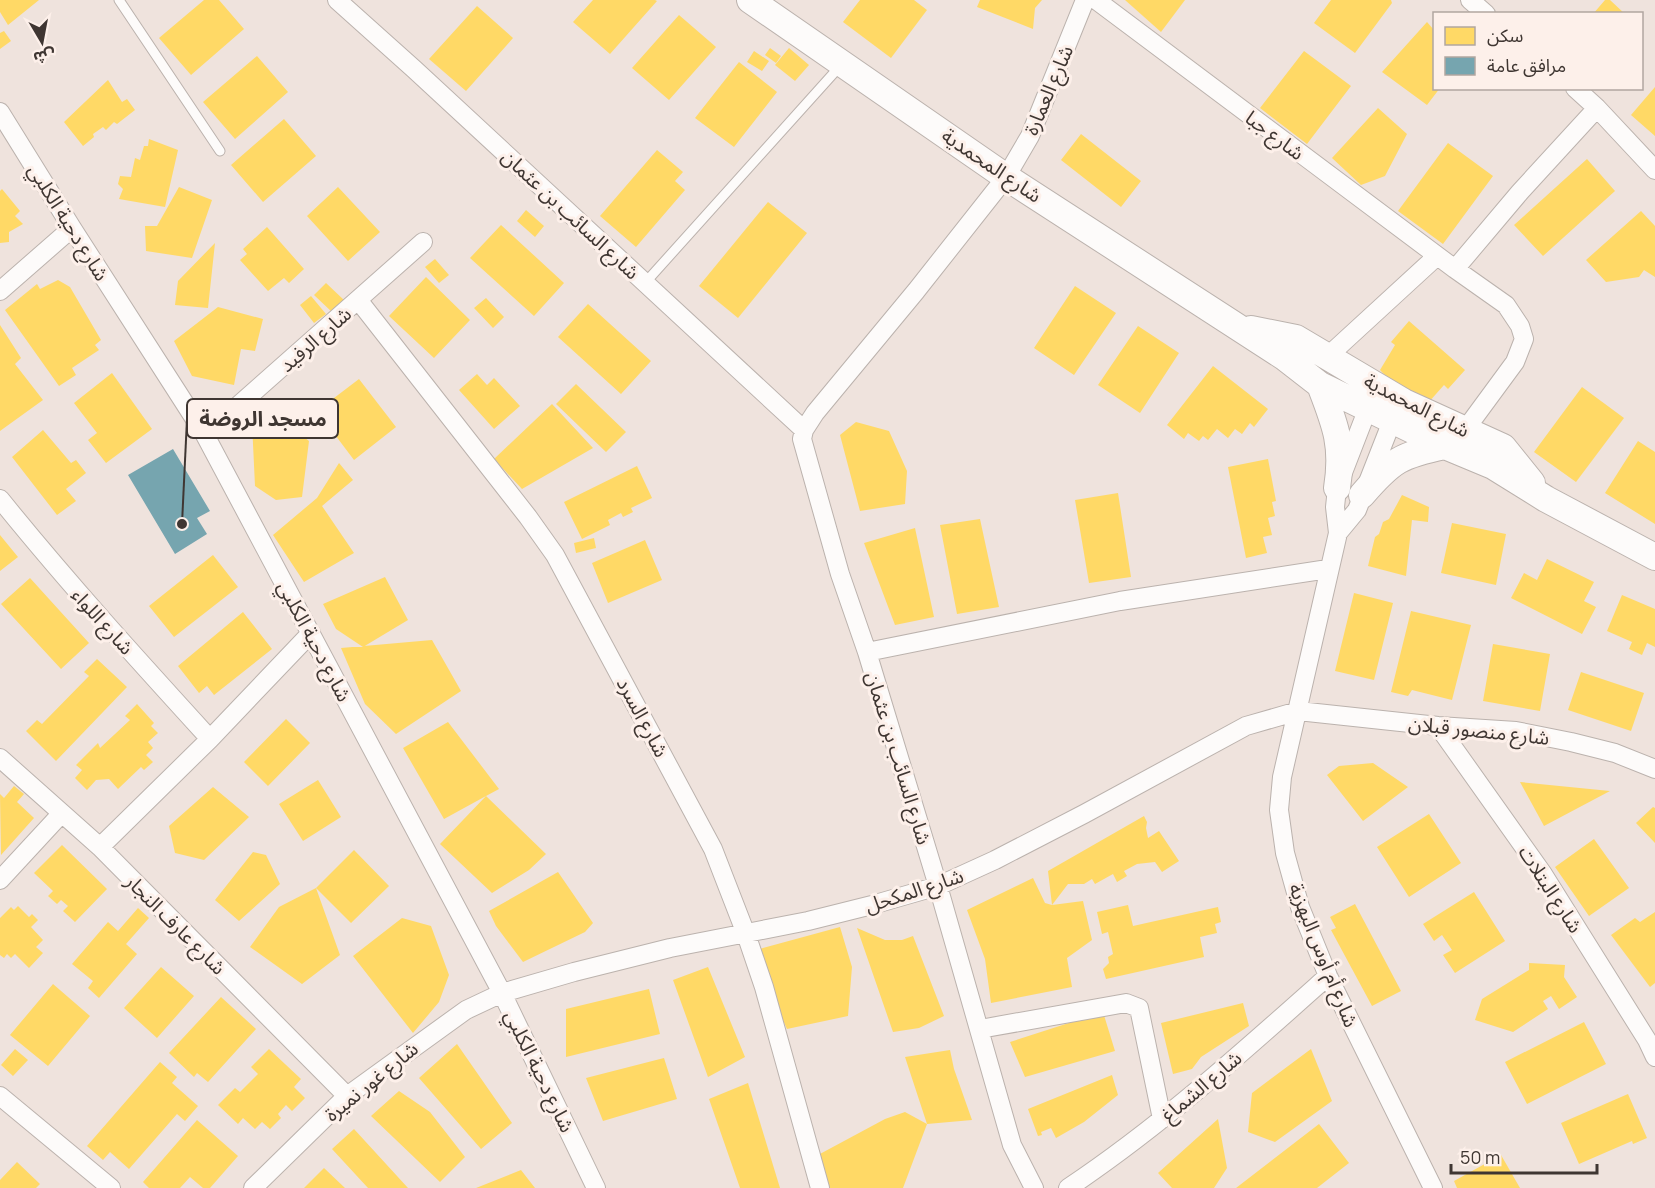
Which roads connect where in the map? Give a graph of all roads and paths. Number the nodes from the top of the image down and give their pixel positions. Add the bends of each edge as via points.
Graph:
1 (119, 0) edge
2 (337, 0) edge
3 (750, 0) edge
4 (1085, 0) edge
5 (1096, 0) edge
6 (1470, 0) edge
7 (1484, 12) edge
8 (841, 65) junction
9 (1577, 90) edge
10 (1597, 108) junction
11 (0, 112) edge
12 (220, 151) dead end
13 (1655, 170) edge
14 (1006, 177) junction
15 (72, 228) junction
16 (423, 242) dead end
17 (1437, 256) junction
18 (1455, 269) junction
19 (645, 283) junction
20 (0, 291) edge
21 (359, 301) junction
22 (1237, 327) junction
23 (1327, 357) junction
24 (1320, 386) junction
25 (1374, 398) junction
26 (1398, 411) junction
27 (804, 430) junction
28 (1465, 430) junction
29 (205, 435) junction
30 (1445, 446) junction
31 (1336, 488) junction
32 (1362, 495) junction
33 (0, 499) edge
34 (1546, 499) junction
35 (1338, 533) junction
36 (1655, 557) edge
37 (1328, 569) junction
38 (311, 633) junction
39 (867, 652) junction
40 (1298, 711) junction
41 (1438, 726) junction
42 (210, 739) junction
43 (0, 758) edge
44 (1655, 769) edge
45 (61, 814) junction
46 (100, 847) junction
47 (0, 880) edge
48 (938, 886) junction
49 (746, 934) junction
50 (1328, 976) junction
51 (502, 993) junction
52 (980, 1029) junction
53 (1655, 1057) edge
54 (0, 1096) edge
55 (346, 1096) junction
56 (1162, 1119) junction
57 (1094, 1181) edge
58 (111, 1188) edge
59 (253, 1188) edge
60 (596, 1188) edge
61 (820, 1188) edge
62 (1034, 1188) edge
63 (1068, 1188) edge
64 (1433, 1188) edge

1 - 12 lane
2 - 19 street, شارع السائب بن عثمان
3 - 8 street, شارع المحمدية
4 - 14 street, شارع العمارة via 1030,136
5 - 17 street, شارع جبا
6 - 7 street
8 - 14 street, شارع المحمدية
8 - 19 lane
9 - 10 street
10 - 13 street
10 - 18 street
11 - 15 street, شارع دحية الكلبي
14 - 22 street, شارع المحمدية
14 - 27 street
15 - 20 street
15 - 29 street, شارع دحية الكلبي
16 - 21 street, شارع الرفيد
17 - 18 street, شارع جبا
17 - 23 street
18 - 28 street, شارع جبا via 1506,305 1524,339 1515,362
19 - 27 street, شارع السائب بن عثمان
21 - 29 street, شارع الرفيد
21 - 49 street, شارع السرد via 555,555 713,849
22 - 23 street, شارع المحمدية via 1296,338
22 - 24 street, شارع المحمدية
23 - 25 street, شارع المحمدية
24 - 25 street, شارع المحمدية
24 - 31 street via 1338,438 1341,466
25 - 26 street, شارع المحمدية
25 - 31 street, شارع أم أوس البهزية
26 - 28 street, شارع المحمدية
26 - 30 street, شارع المحمدية
26 - 32 street, شارع أم أوس البهزية
27 - 39 street, شارع السائب بن عثمان via 802,439 836,563
28 - 34 street, شارع المحمدية via 1503,447
29 - 38 street, شارع دحية الكلبي
30 - 32 street via 1402,457
30 - 34 street, شارع المحمدية via 1493,466
31 - 35 street, شارع أم أوس البهزية
32 - 35 street, شارع أم أوس البهزية via 1357,510
33 - 42 street, شارع اللواء via 84,600
34 - 36 street, شارع المحمدية
35 - 37 street, شارع أم أوس البهزية
37 - 39 street via 1120,601
37 - 40 street, شارع أم أوس البهزية
38 - 42 street
38 - 51 street, شارع دحية الكلبي
39 - 48 street, شارع السائب بن عثمان
40 - 41 street, شارع منصور قبلان
40 - 48 street, شارع المكحل via 1246,726 1084,814
40 - 50 street, شارع أم أوس البهزية via 1281,777 1279,810 1285,853 1300,907
41 - 44 street, شارع منصور قبلان via 1516,731 1615,753
41 - 53 street, شارع البتلات via 1543,874
42 - 46 street
43 - 45 street, شارع عارف النجار
45 - 46 street, شارع عارف النجار
45 - 47 street
46 - 55 street, شارع عارف النجار
48 - 49 street, شارع المكحل
48 - 52 street, شارع السائب بن عثمان
49 - 51 street, شارع المكحل via 670,948
49 - 61 street, شارع السرد
50 - 56 street, شارع الشماغ
50 - 64 street, شارع أم أوس البهزية
51 - 55 street, شارع غور نميرة via 446,1023
51 - 60 street, شارع دحية الكلبي
52 - 56 street via 1126,1003 1139,1008
52 - 62 street, شارع السائب بن عثمان via 1012,1145
54 - 58 street
55 - 59 street, شارع غور نميرة
56 - 57 street, شارع الشماغ
57 - 63 street, شارع الشماغ

